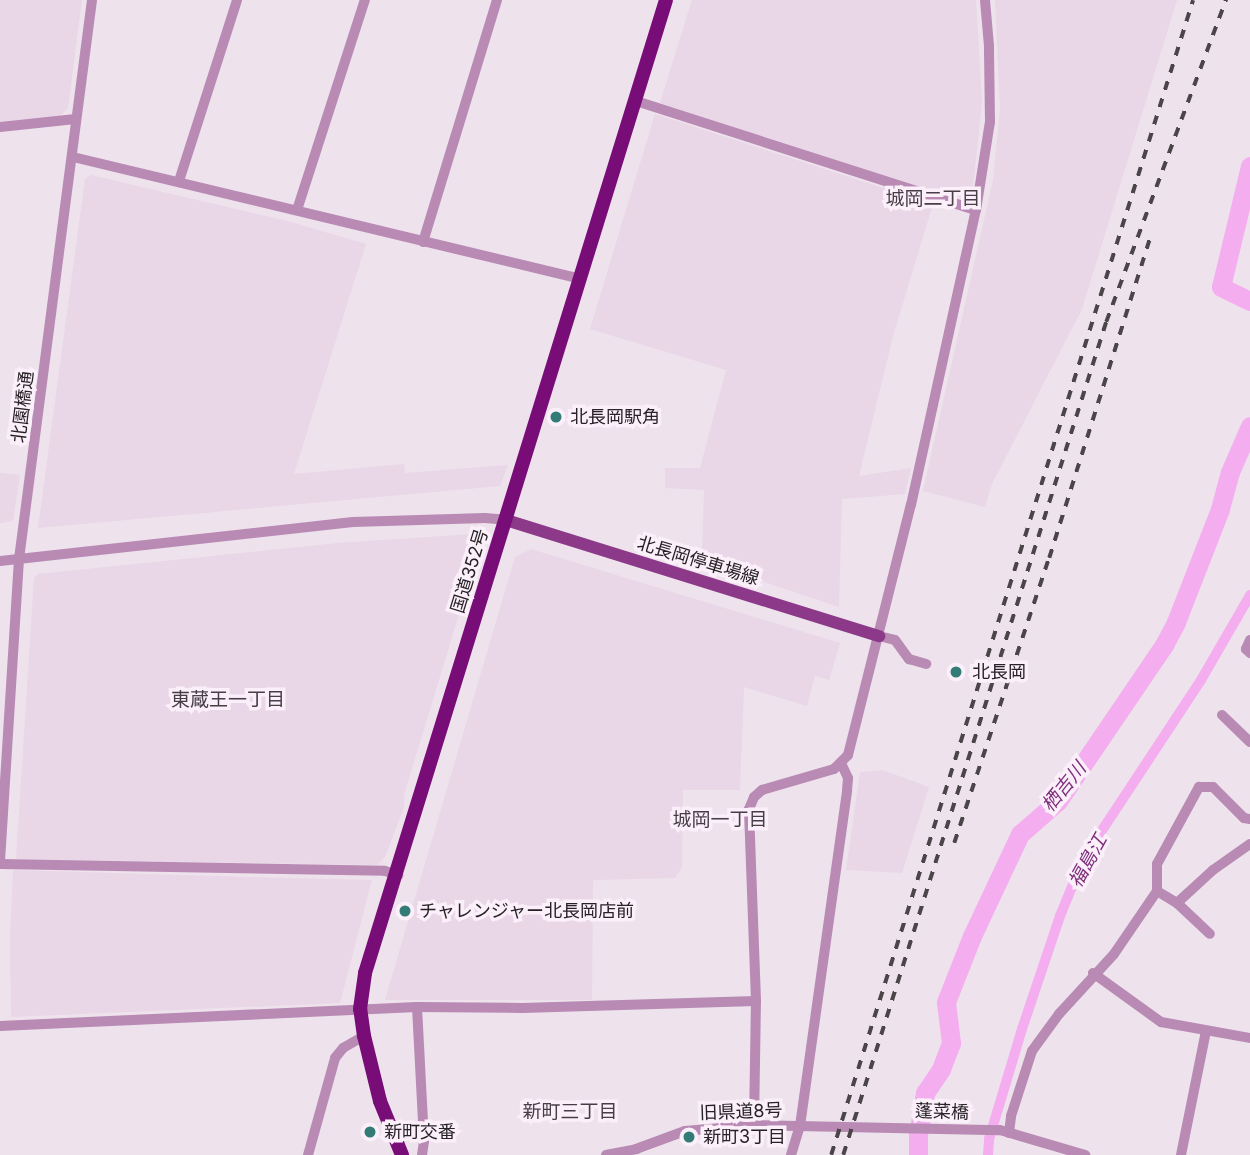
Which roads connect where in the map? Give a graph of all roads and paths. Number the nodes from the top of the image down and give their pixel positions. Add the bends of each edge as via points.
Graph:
1 (92, 0) edge
2 (237, 0) edge
3 (365, 0) edge
4 (497, 0) edge
5 (666, 0) edge
6 (985, 0) edge
7 (636, 101) junction
8 (76, 120) junction
9 (0, 127) edge
10 (73, 157) junction
11 (179, 181) junction
12 (297, 210) junction
13 (976, 211) junction
14 (423, 242) junction
15 (581, 279) junction
16 (506, 520) junction
17 (19, 559) junction
18 (0, 561) edge
19 (879, 636) junction
20 (1250, 640) edge
21 (1250, 653) edge
22 (926, 664) dead end
23 (0, 702) edge
24 (11, 710) junction
25 (1222, 715) dead end
26 (1250, 742) edge
27 (842, 765) junction
28 (1250, 820) edge
29 (1250, 844) edge
30 (0, 863) edge
31 (398, 875) junction
32 (1157, 891) junction
33 (1177, 904) junction
34 (1210, 934) dead end
35 (1093, 973) junction
36 (756, 1001) junction
37 (417, 1007) junction
38 (360, 1009) junction
39 (0, 1026) edge
40 (1206, 1031) junction
41 (364, 1036) junction
42 (1250, 1038) edge
43 (754, 1125) junction
44 (800, 1125) junction
45 (882, 1126) joint
46 (1005, 1131) junction
47 (1063, 1152) edge
48 (308, 1155) edge
49 (402, 1155) edge
50 (422, 1155) edge
51 (606, 1155) edge
52 (791, 1155) edge
53 (1085, 1155) edge
54 (1181, 1155) edge

1 - 8 street, 北園橋通
2 - 11 street
3 - 12 street
4 - 14 street
5 - 7 highway, 国道352号
6 - 13 street via 990,121
7 - 13 street
7 - 15 highway, 国道352号
8 - 9 street
8 - 10 street, 北園橋通
10 - 11 street
10 - 17 street, 北園橋通
11 - 12 street
12 - 14 street
13 - 19 street
14 - 15 street
15 - 16 highway, 国道352号
16 - 17 street via 353,522
16 - 19 main road, 北長岡停車場線
16 - 31 highway, 国道352号
17 - 18 street
17 - 24 street, 北園橋通
19 - 22 street via 895,640 909,659
19 - 27 street
20 - 21 street via 1246,649
23 - 24 street
24 - 30 street, 北園橋通
25 - 26 street
27 - 36 street via 770,786 750,804
27 - 44 street via 848,778
28 - 32 street via 1213,787 1199,787 1157,864
29 - 33 street
30 - 31 street
31 - 38 highway, 国道352号 via 365,973
32 - 33 street
32 - 35 street via 1114,954
33 - 34 street
35 - 40 street via 1161,1022
35 - 46 street via 1032,1051
36 - 37 street
36 - 43 street
37 - 38 street
37 - 50 street
38 - 39 street
38 - 41 highway, 国道352号
40 - 42 street
40 - 54 street
41 - 48 street via 335,1058
41 - 49 highway, 国道352号 via 380,1101
43 - 44 street, 旧県道8号
43 - 51 street, 旧県道8号 via 685,1131
44 - 45 street, 旧県道8号
44 - 52 street
45 - 46 street, 蓬菜橋
46 - 47 street
47 - 53 street

